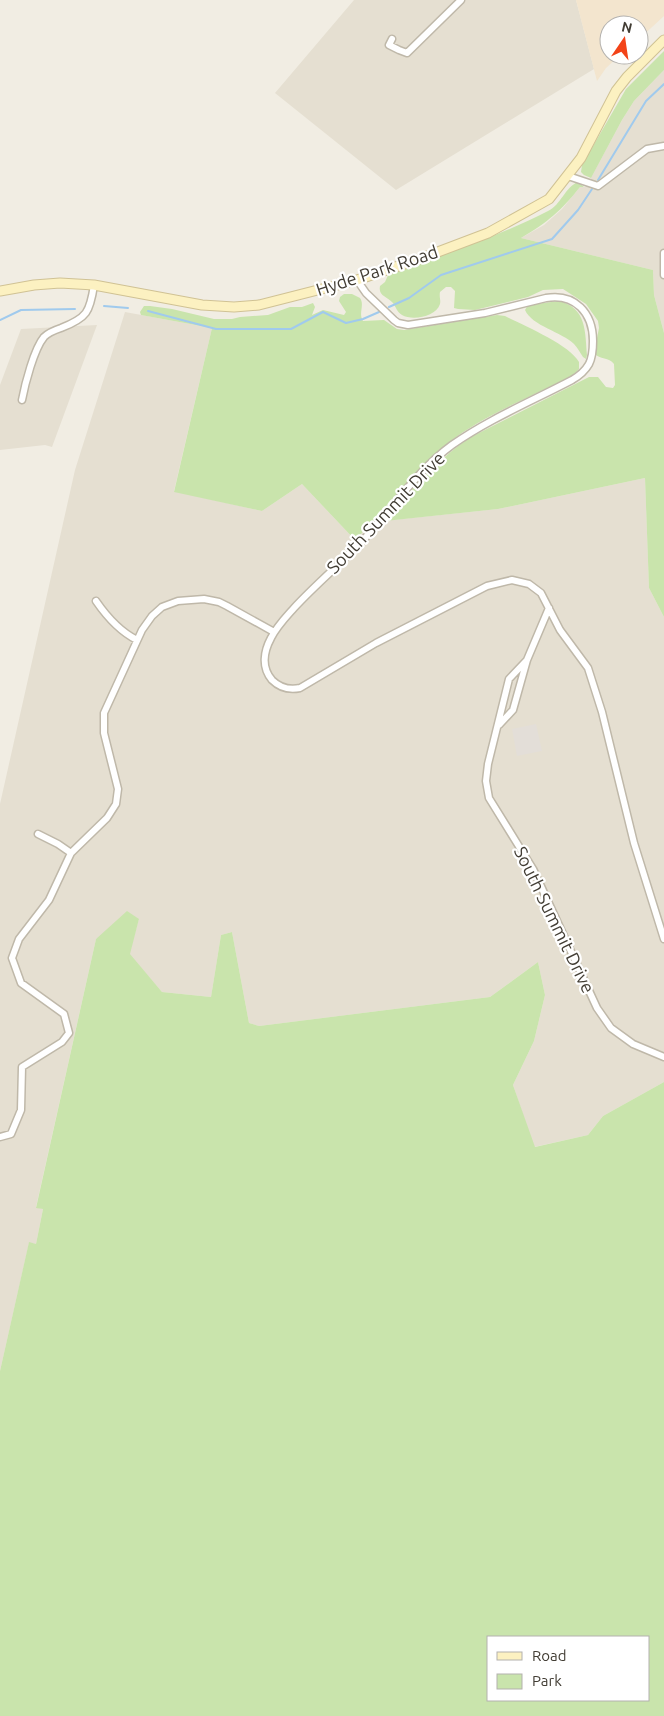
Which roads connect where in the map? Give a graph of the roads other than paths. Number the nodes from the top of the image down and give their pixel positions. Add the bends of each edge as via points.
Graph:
1 (461, 0) edge
2 (392, 38) dead end
3 (664, 40) edge
4 (664, 146) edge
5 (568, 176) junction
6 (664, 253) edge
7 (664, 275) edge
8 (357, 280) junction
9 (94, 286) junction
10 (0, 291) edge
11 (22, 400) dead end
12 (96, 601) dead end
13 (549, 608) junction
14 (274, 632) junction
15 (137, 640) junction
16 (528, 660) junction
17 (498, 726) junction
18 (38, 834) dead end
19 (71, 853) junction
20 (664, 939) edge
21 (664, 1057) edge
22 (0, 1137) edge

1 - 2 street via 407,53 389,45
3 - 5 main road, Hyde Park Road via 616,91
4 - 5 street via 647,149 598,186
5 - 8 main road, Hyde Park Road via 549,199 488,233
6 - 7 street
8 - 9 main road, Hyde Park Road via 259,305 234,307 202,305
8 - 14 street, South Summit Drive via 394,320 408,325 485,313 554,296 568,299 582,309 589,322 592,337 590,360 584,371 572,380 484,426 440,455
9 - 10 main road, Hyde Park Road via 60,283
9 - 11 street via 85,316 50,332 40,343
12 - 15 street via 107,617
13 - 14 street, South Summit Drive via 541,594 529,584 512,580 487,586 369,646 294,689 278,685 266,667 266,651
13 - 16 street, South Summit Drive
13 - 20 street, South Summit Drive via 560,630 588,668 634,843
14 - 15 street via 219,602 194,599 162,608 152,616
15 - 19 street via 104,713 104,733 118,789 116,804 107,818
16 - 17 street, South Summit Drive via 513,710
16 - 17 street, South Summit Drive via 509,679
17 - 21 street, South Summit Drive via 488,764 489,798 533,869 602,1015 611,1028 633,1044
18 - 19 street
19 - 22 street via 49,900 19,939 12,958 21,983 64,1014 69,1033 62,1042 22,1067 21,1110 11,1134

